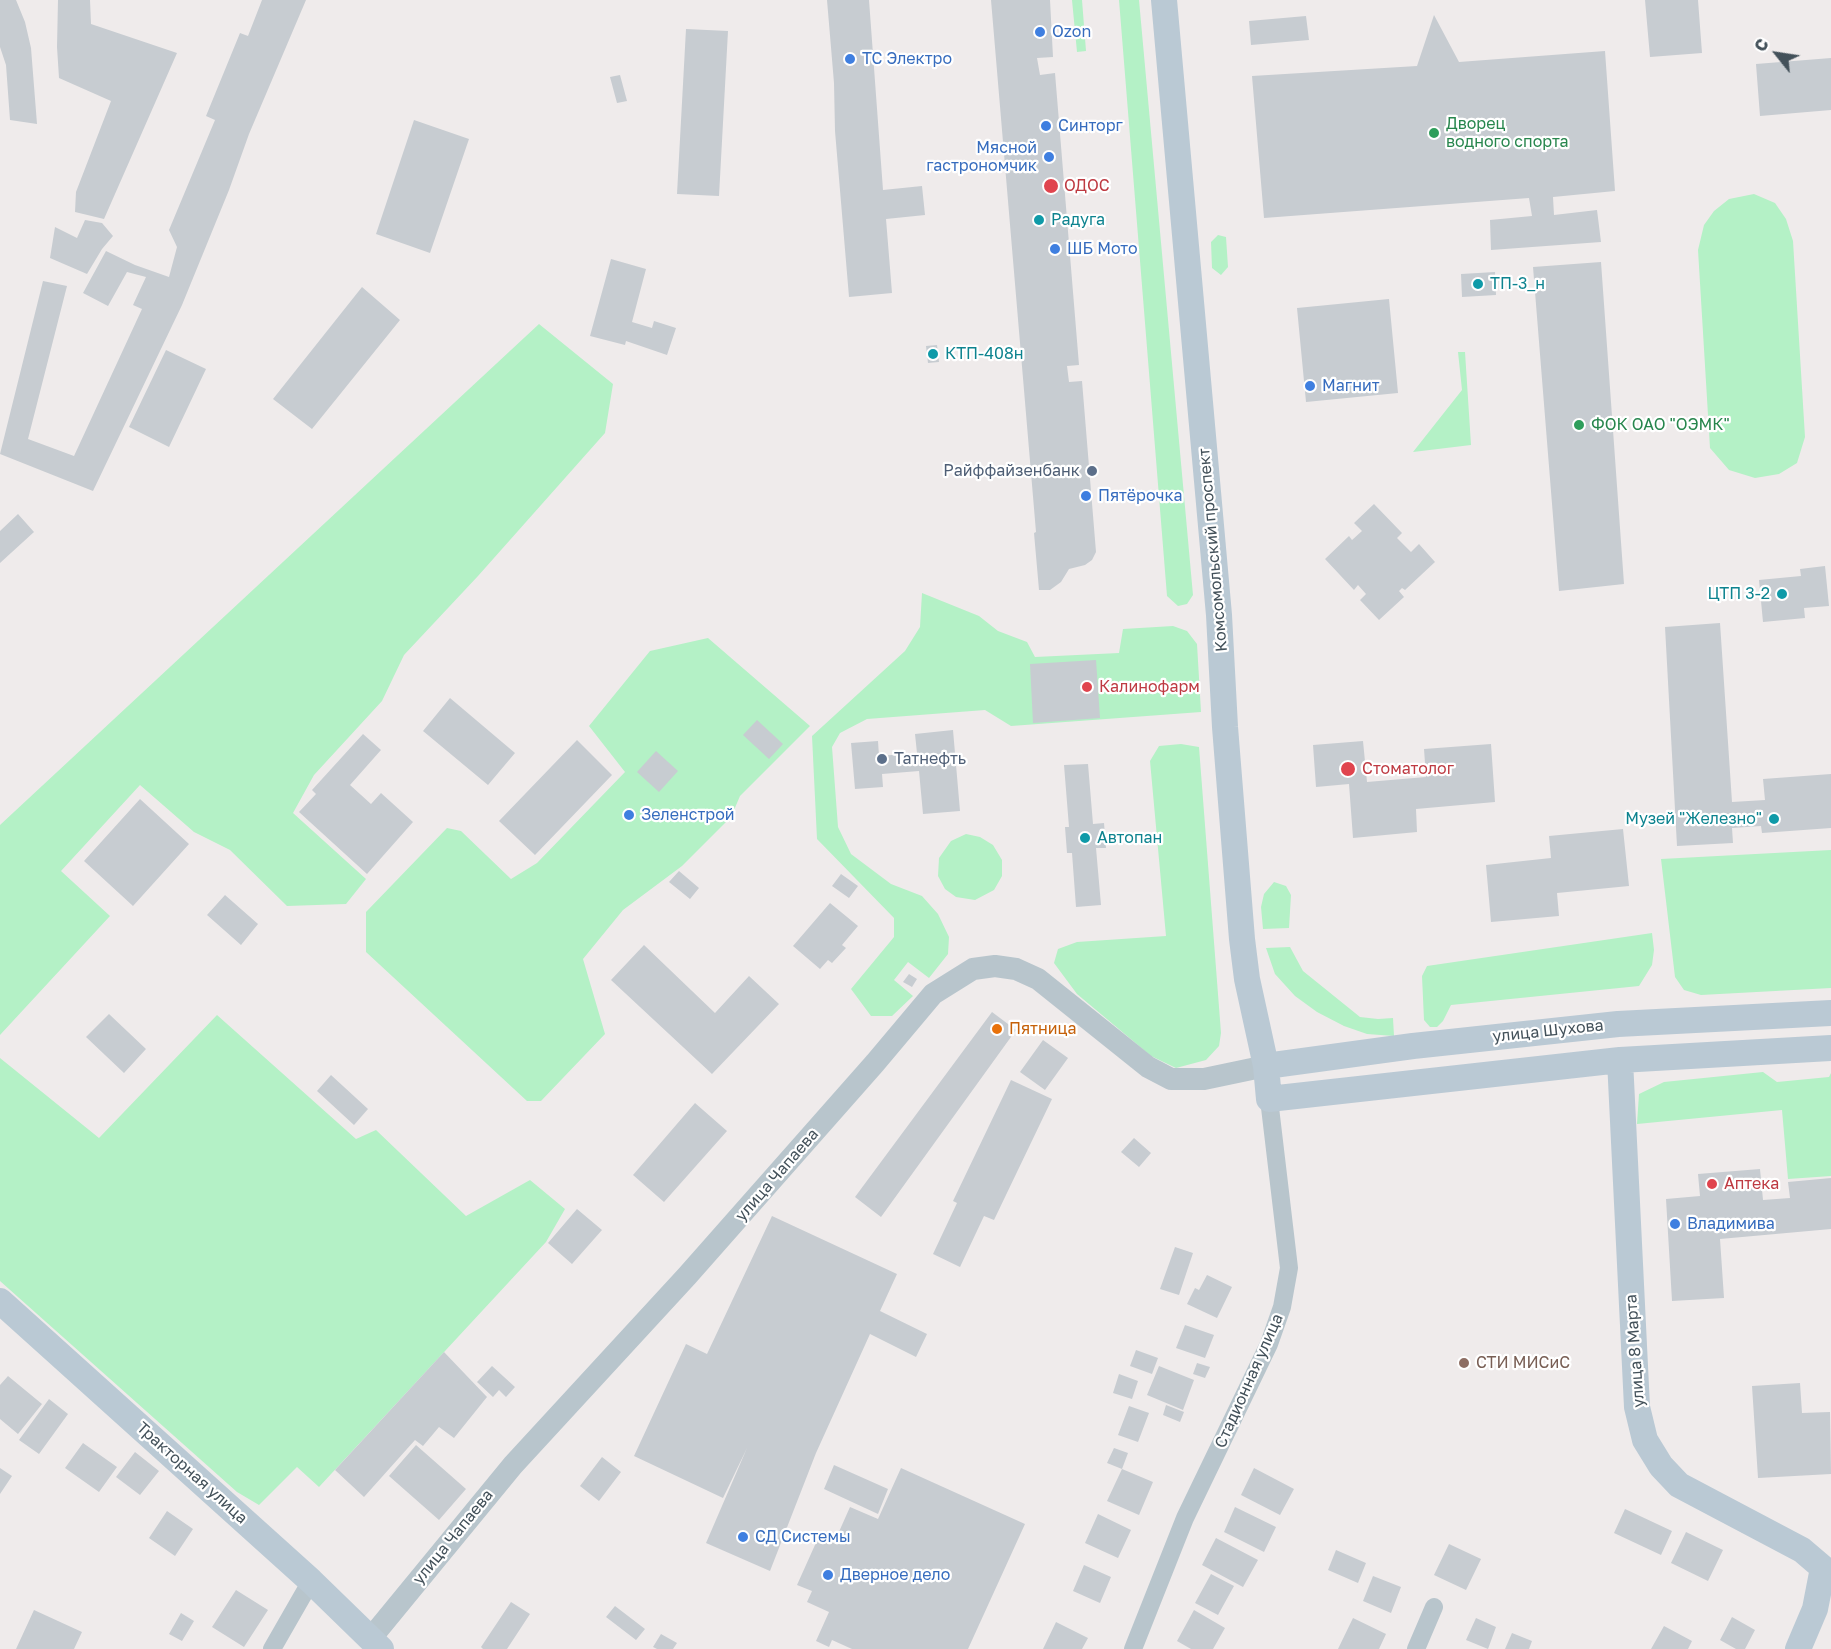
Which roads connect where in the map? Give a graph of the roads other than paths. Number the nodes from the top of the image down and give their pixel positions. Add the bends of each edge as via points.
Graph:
1 (1164, 0) edge
2 (1831, 1013) edge
3 (1831, 1048) edge
4 (1620, 1060) junction
5 (1266, 1066) junction
6 (1269, 1099) junction
7 (0, 1301) edge
8 (1827, 1566) edge
9 (311, 1581) junction
10 (1434, 1607) dead end
11 (376, 1643) edge
12 (272, 1649) edge
13 (1133, 1649) edge
14 (1416, 1649) edge
15 (1798, 1649) edge

1 - 5 main road, Комсомольский проспект via 1218,603 1242,939
2 - 5 main road, улица Шухова via 1618,1024
3 - 4 main road
4 - 6 main road
4 - 8 main road, улица 8 Марта via 1637,1407 1645,1440 1679,1485
5 - 6 main road, Комсомольский проспект
5 - 11 street, улица Чапаева via 1204,1079 1171,1079 1148,1067 1038,980 1016,969 973,969 933,994 687,1276 513,1465
6 - 13 street, Стадионная улица via 1289,1268 1282,1307 1269,1344 1185,1518
7 - 9 main road, Тракторная улица
8 - 15 main road, улица 8 Марта
9 - 11 main road, Тракторная улица
9 - 12 street
10 - 14 street

